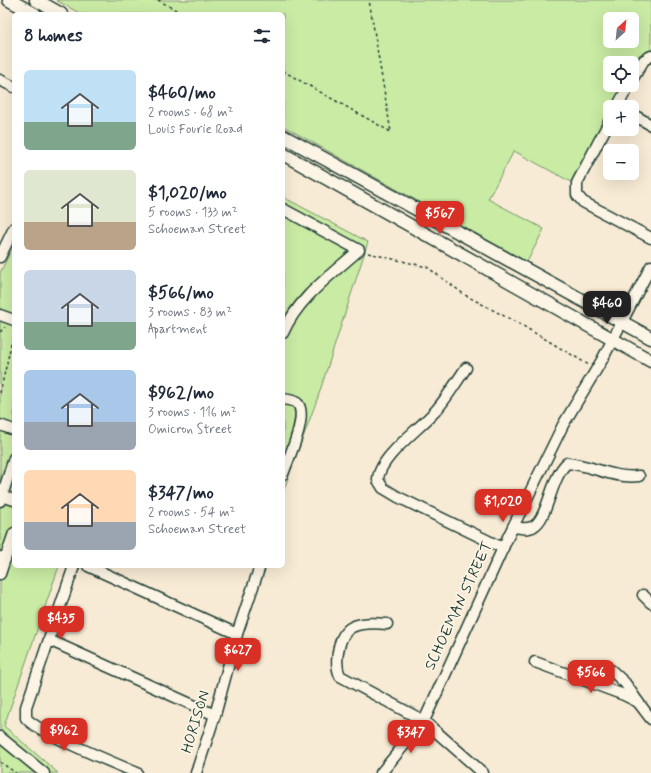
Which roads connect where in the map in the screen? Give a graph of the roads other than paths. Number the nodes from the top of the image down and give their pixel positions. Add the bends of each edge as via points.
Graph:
1 (9, 0) edge
2 (36, 0) edge
3 (31, 12) edge
4 (57, 12) edge
5 (651, 56) edge
6 (639, 68) edge
7 (0, 80) edge
8 (12, 86) edge
9 (639, 118) edge
10 (651, 125) edge
11 (603, 133) edge
12 (285, 137) edge
13 (285, 155) edge
14 (285, 210) edge
15 (12, 232) edge
16 (651, 238) edge
17 (1, 251) edge
18 (651, 266) edge
19 (0, 315) edge
20 (12, 319) edge
21 (621, 321) junction
22 (285, 329) edge
23 (651, 338) edge
24 (612, 340) junction
25 (651, 361) edge
26 (466, 368) dead end
27 (285, 398) edge
28 (0, 425) edge
29 (12, 429) edge
30 (12, 464) edge
31 (285, 468) edge
32 (639, 476) dead end
33 (1, 498) edge
34 (12, 500) edge
35 (513, 527) junction
36 (12, 538) edge
37 (503, 548) junction
38 (3, 558) edge
39 (73, 568) edge
40 (92, 568) edge
41 (259, 568) edge
42 (0, 574) edge
43 (643, 595) dead end
44 (651, 604) edge
45 (387, 624) dead end
46 (236, 634) junction
47 (49, 640) junction
48 (535, 662) dead end
49 (611, 670) dead end
50 (638, 702) junction
51 (215, 715) junction
52 (651, 719) edge
53 (424, 721) junction
54 (0, 737) edge
55 (44, 773) edge
56 (137, 773) edge
57 (196, 773) edge
58 (381, 773) edge
59 (483, 773) edge

1 - 3 main road
2 - 4 main road
5 - 6 street via 644,60
7 - 8 street
9 - 10 street
11 - 16 street via 577,183 579,199
12 - 21 main road
13 - 24 main road
14 - 22 street via 359,250 300,304
15 - 17 street
18 - 21 street, SCHOEMAN STREET
19 - 20 street
21 - 23 main road
21 - 24 street, SCHOEMAN STREET
24 - 25 main road
24 - 35 street, SCHOEMAN STREET via 564,425
26 - 37 street via 438,409 390,456 381,468 378,480 383,488 398,497
27 - 31 street via 299,404 301,411 300,426
28 - 29 street
30 - 33 street
32 - 35 street via 616,476 585,465 567,463 553,486 541,520 530,528
33 - 34 street
35 - 37 street, SCHOEMAN STREET
36 - 38 street
37 - 53 street, SCHOEMAN STREET
38 - 42 street
39 - 47 street
40 - 46 street
41 - 46 street, HORISON
43 - 44 street
45 - 53 street via 371,623 352,627 343,637 337,657 337,669 344,680
46 - 51 street, HORISON
47 - 51 street
47 - 56 street via 26,707 26,718 33,725
48 - 50 street via 614,690
49 - 50 street via 625,683
50 - 52 street
51 - 57 street, HORISON
53 - 58 street, SCHOEMAN STREET
53 - 59 street
54 - 55 street

